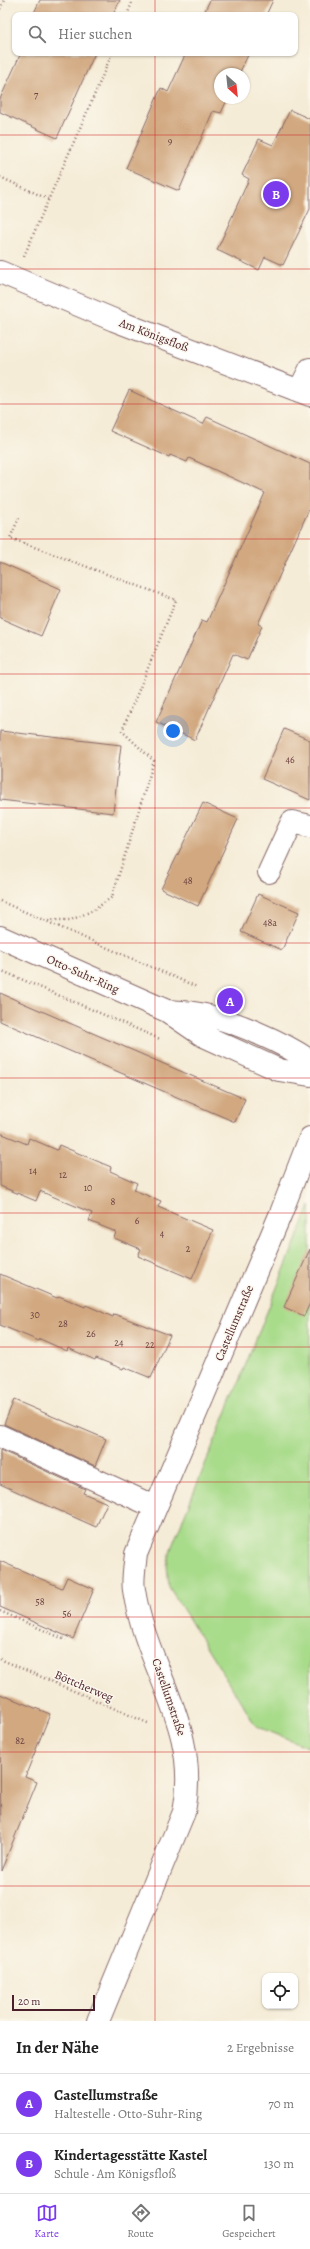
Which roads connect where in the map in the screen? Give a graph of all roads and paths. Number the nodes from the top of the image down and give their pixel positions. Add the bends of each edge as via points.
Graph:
1 (4, 0) edge
2 (133, 0) edge
3 (0, 9) edge
4 (128, 12) edge
5 (111, 56) edge
6 (0, 178) edge
7 (48, 199) junction
8 (7, 275) edge
9 (310, 369) edge
10 (305, 393) edge
11 (19, 518) dead end
12 (310, 826) edge
13 (269, 872) dead end
14 (0, 901) edge
15 (45, 920) junction
16 (0, 937) edge
17 (0, 970) edge
18 (202, 988) dead end
19 (167, 1011) junction
20 (162, 1040) dead end
21 (310, 1061) edge
22 (310, 1075) edge
23 (310, 1138) edge
24 (0, 1436) edge
25 (155, 1507) junction
26 (0, 1611) edge
27 (66, 1640) dead end
28 (0, 1660) edge
29 (154, 1725) dead end
30 (98, 2021) edge

1 - 3 path
2 - 4 path
5 - 7 path via 78,138
6 - 7 path
7 - 8 path
8 - 10 street, Am Königsfloß via 114,320
9 - 10 street
11 - 15 path via 10,538 176,600 122,731 154,761 112,897 94,910 71,920
12 - 13 street via 292,822
14 - 15 path
15 - 18 path
16 - 19 street, Otto-Suhr-Ring
17 - 20 path
19 - 21 street, Otto-Suhr-Ring via 220,1018 289,1047
19 - 22 street, Otto-Suhr-Ring via 202,1035 272,1067
23 - 25 street, Castellumstraße via 281,1213
24 - 25 street
25 - 30 street, Castellumstraße via 136,1554 133,1589 141,1619 183,1736 189,1769 189,1791 184,1812
26 - 27 path
28 - 29 path, Böttcherweg

